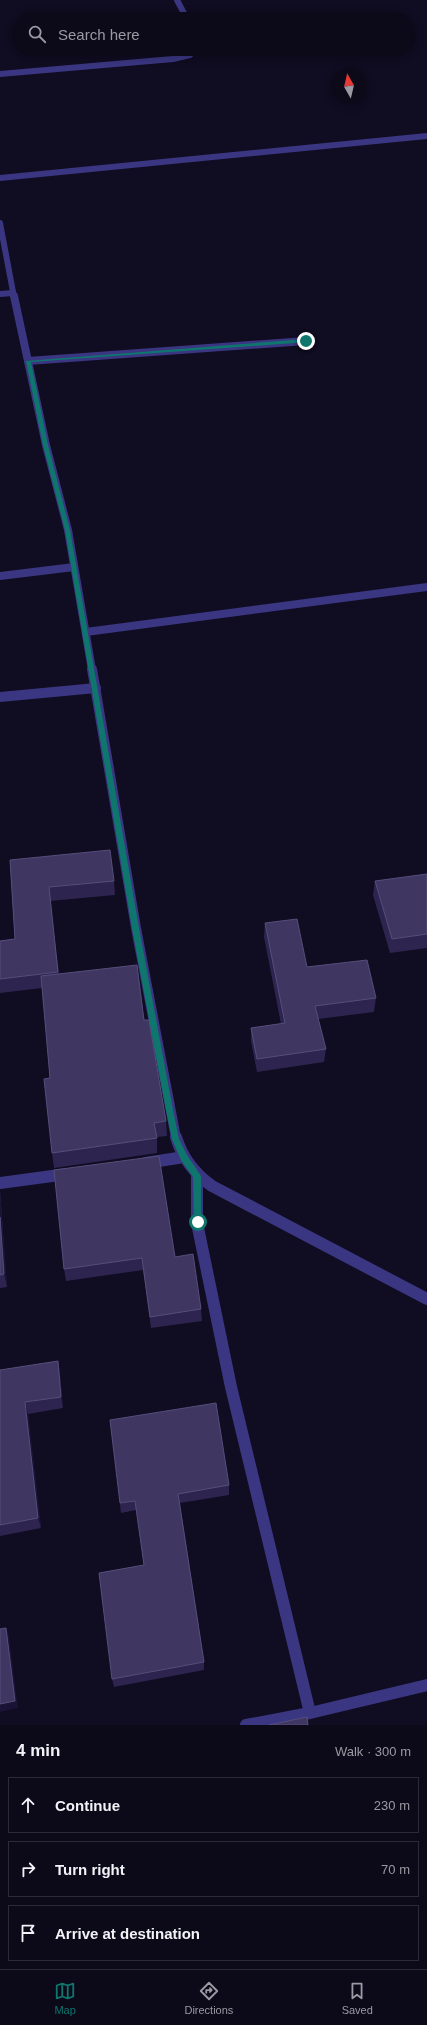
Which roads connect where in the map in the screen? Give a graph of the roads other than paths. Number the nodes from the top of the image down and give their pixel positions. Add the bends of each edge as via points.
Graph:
1 (177, 0) edge
2 (183, 12) edge
3 (184, 56) edge
4 (0, 74) edge
5 (427, 136) edge
6 (0, 178) edge
7 (0, 223) edge
8 (13, 293) junction
9 (0, 294) edge
10 (306, 341) dead end
11 (28, 361) junction
12 (74, 567) junction
13 (0, 576) edge
14 (427, 588) edge
15 (86, 632) junction
16 (96, 688) junction
17 (0, 697) edge
18 (184, 1157) junction
19 (138, 1164) edge
20 (77, 1172) edge
21 (197, 1176) junction
22 (0, 1183) edge
23 (427, 1299) edge
24 (427, 1685) edge
25 (310, 1712) junction
26 (246, 1725) edge

1 - 2 street
3 - 4 street
5 - 6 street
7 - 8 street
8 - 9 street
8 - 11 street
10 - 11 street
11 - 12 street via 68,530
12 - 13 street
12 - 15 street
14 - 15 street via 295,603
15 - 16 street
16 - 17 street
16 - 18 street via 136,928 170,1110 176,1139
18 - 19 street
18 - 21 street
20 - 22 street
21 - 23 street
21 - 25 street via 198,1222 229,1379
24 - 25 street
25 - 26 street

